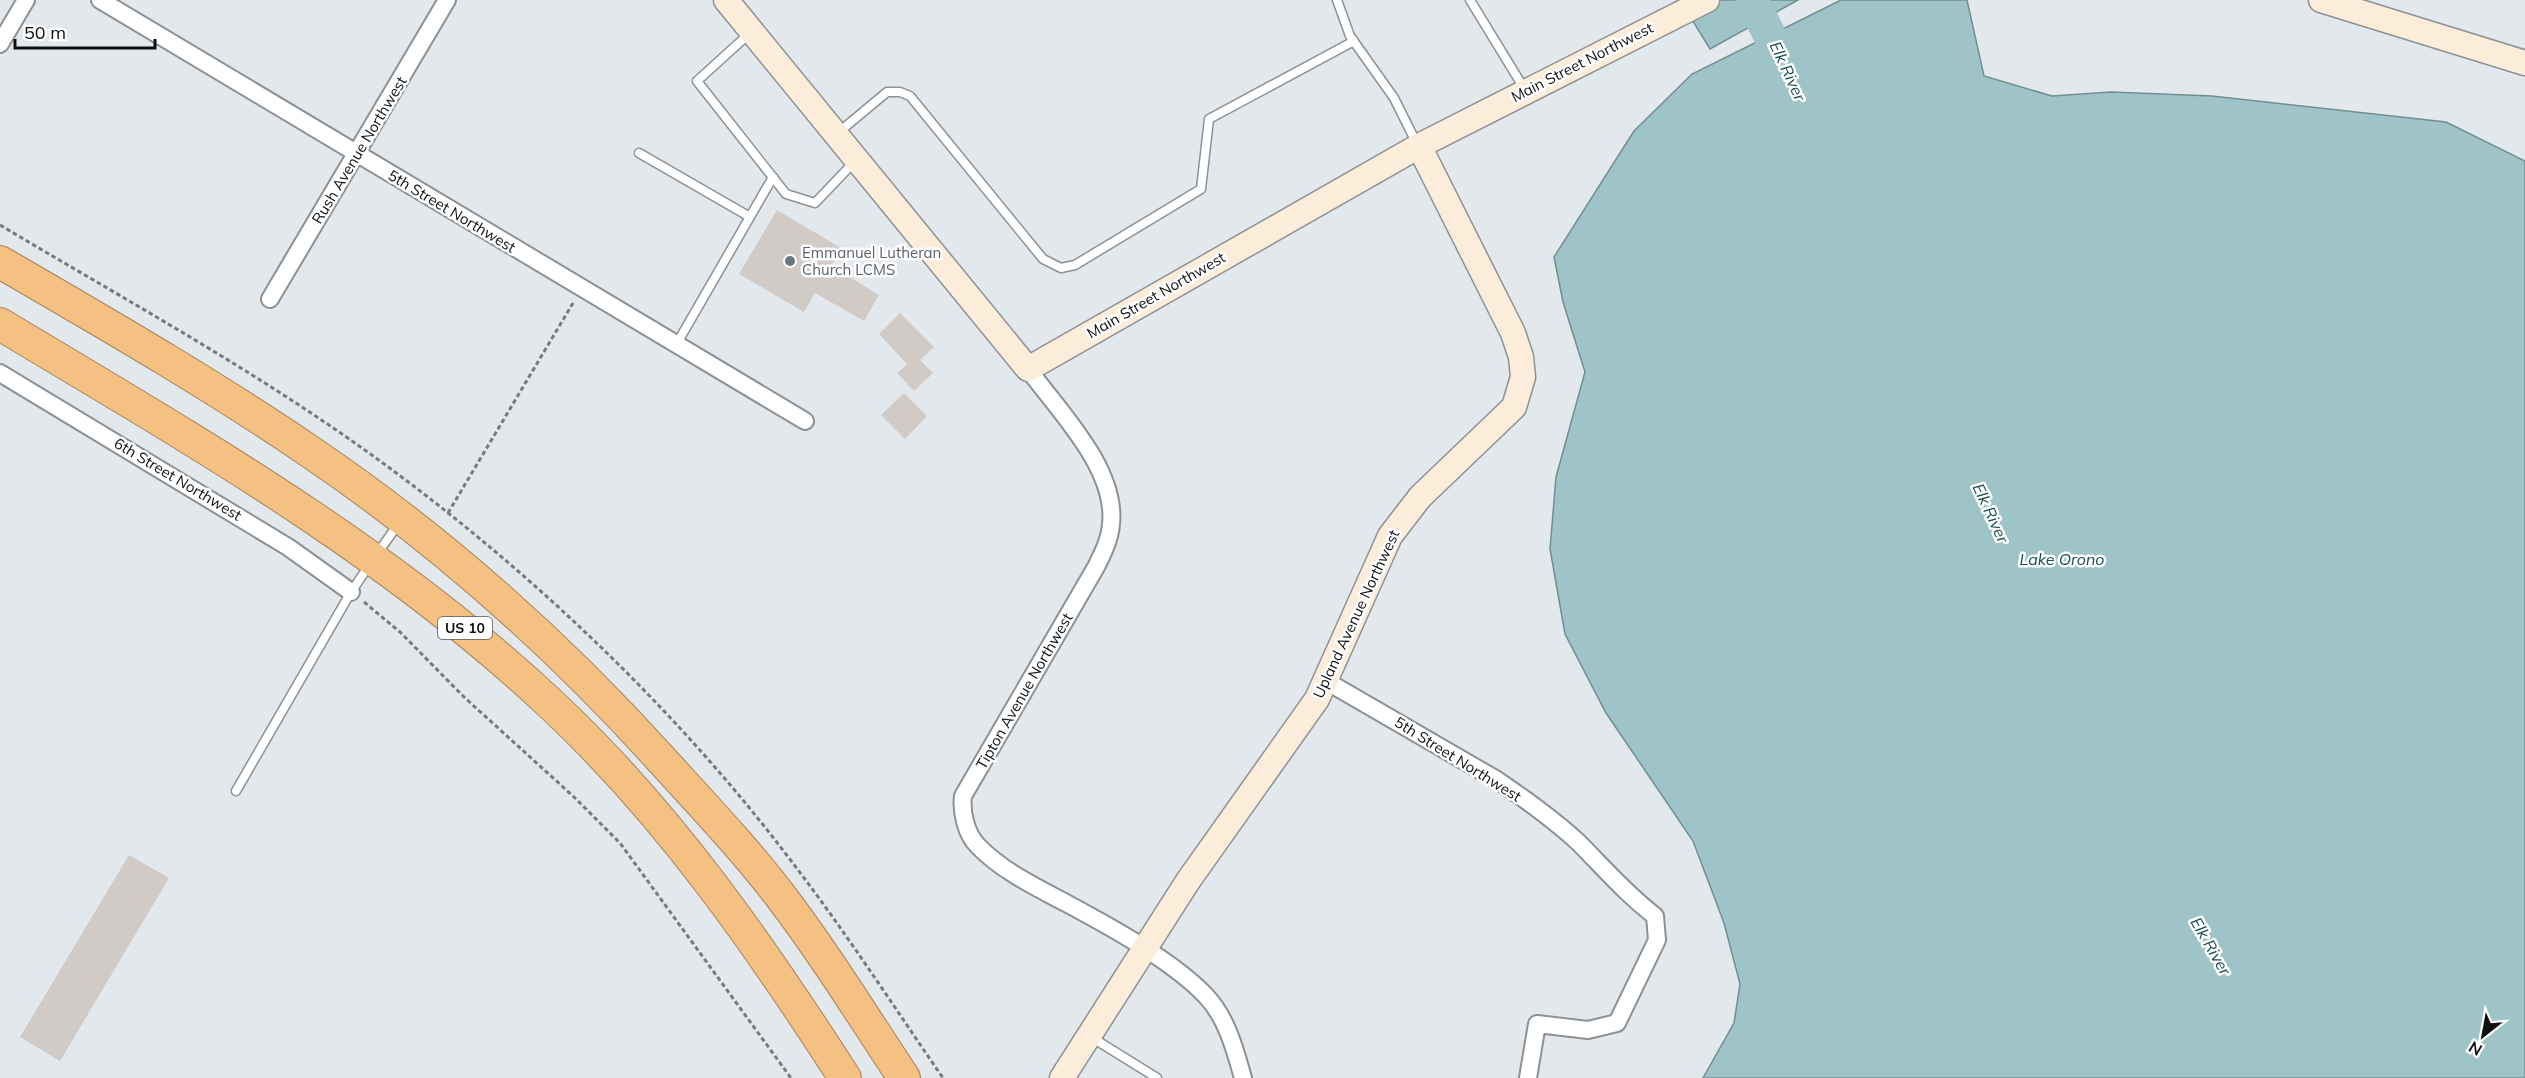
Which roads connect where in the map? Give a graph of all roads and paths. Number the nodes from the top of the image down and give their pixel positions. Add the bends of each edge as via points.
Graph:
1 (27, 0) edge
2 (100, 0) edge
3 (447, 0) edge
4 (726, 0) edge
5 (1337, 0) edge
6 (1470, 0) edge
7 (1707, 0) edge
8 (2321, 0) edge
9 (752, 32) junction
10 (1354, 41) junction
11 (0, 45) edge
12 (2525, 63) edge
13 (1526, 91) junction
14 (836, 135) junction
15 (1419, 146) junction
16 (639, 153) dead end
17 (358, 154) junction
18 (856, 160) junction
19 (773, 177) junction
20 (750, 217) junction
21 (0, 262) edge
22 (581, 290) junction
23 (270, 299) dead end
24 (0, 324) edge
25 (676, 345) junction
26 (1028, 369) junction
27 (0, 373) edge
28 (805, 421) dead end
29 (448, 513) dead end
30 (401, 520) junction
31 (374, 558) junction
32 (351, 592) junction
33 (1326, 681) junction
34 (236, 791) dead end
35 (1142, 949) junction
36 (1088, 1035) junction
37 (791, 1078) edge
38 (845, 1078) edge
39 (904, 1078) edge
40 (1062, 1078) edge
41 (1157, 1078) edge
42 (1243, 1078) edge
43 (1528, 1078) edge

1 - 11 street
2 - 17 street, 5th Street Northwest
3 - 17 street, Rush Avenue Northwest
4 - 9 street
5 - 10 lane
6 - 13 lane
7 - 13 street, Main Street Northwest
8 - 12 street
9 - 14 street
9 - 19 lane via 697,81
10 - 14 lane via 1209,119 1201,189 1075,265 1061,268 1043,259 910,96 887,92
10 - 15 lane via 1394,98
13 - 15 street, Main Street Northwest
14 - 18 street
15 - 26 street, Main Street Northwest
15 - 33 street, Upland Avenue Northwest via 1502,306 1521,357 1522,377 1514,407 1420,497 1390,536
16 - 20 lane
17 - 22 street, 5th Street Northwest
17 - 23 street, Rush Avenue Northwest
18 - 19 lane via 815,203 786,194
18 - 26 street
19 - 20 lane
20 - 25 lane
21 - 30 highway, US 10 via 249,411
22 - 25 street, 5th Street Northwest
22 - 29 path
24 - 31 highway, US 10 via 283,495
25 - 28 street, 5th Street Northwest
26 - 35 street, Tipton Avenue Northwest via 1107,483 1111,523 1096,567 963,796 961,809 976,844 989,856 1034,887
27 - 32 street, 6th Street Northwest via 278,540
30 - 31 lane
30 - 39 highway, US 10 via 465,569 542,637 626,719 702,802 795,916
31 - 32 lane
31 - 38 highway, US 10 via 480,640 600,754 720,895
32 - 34 lane
32 - 37 path via 400,632 621,843
33 - 35 street, Upland Avenue Northwest
33 - 43 street, 5th Street Northwest via 1521,796 1575,840 1654,916 1657,940 1617,1023 1588,1030 1537,1024
35 - 36 street, Upland Avenue Northwest
35 - 42 street, Tipton Avenue Northwest via 1207,996 1231,1037
36 - 40 street, Upland Avenue Northwest
36 - 41 lane

